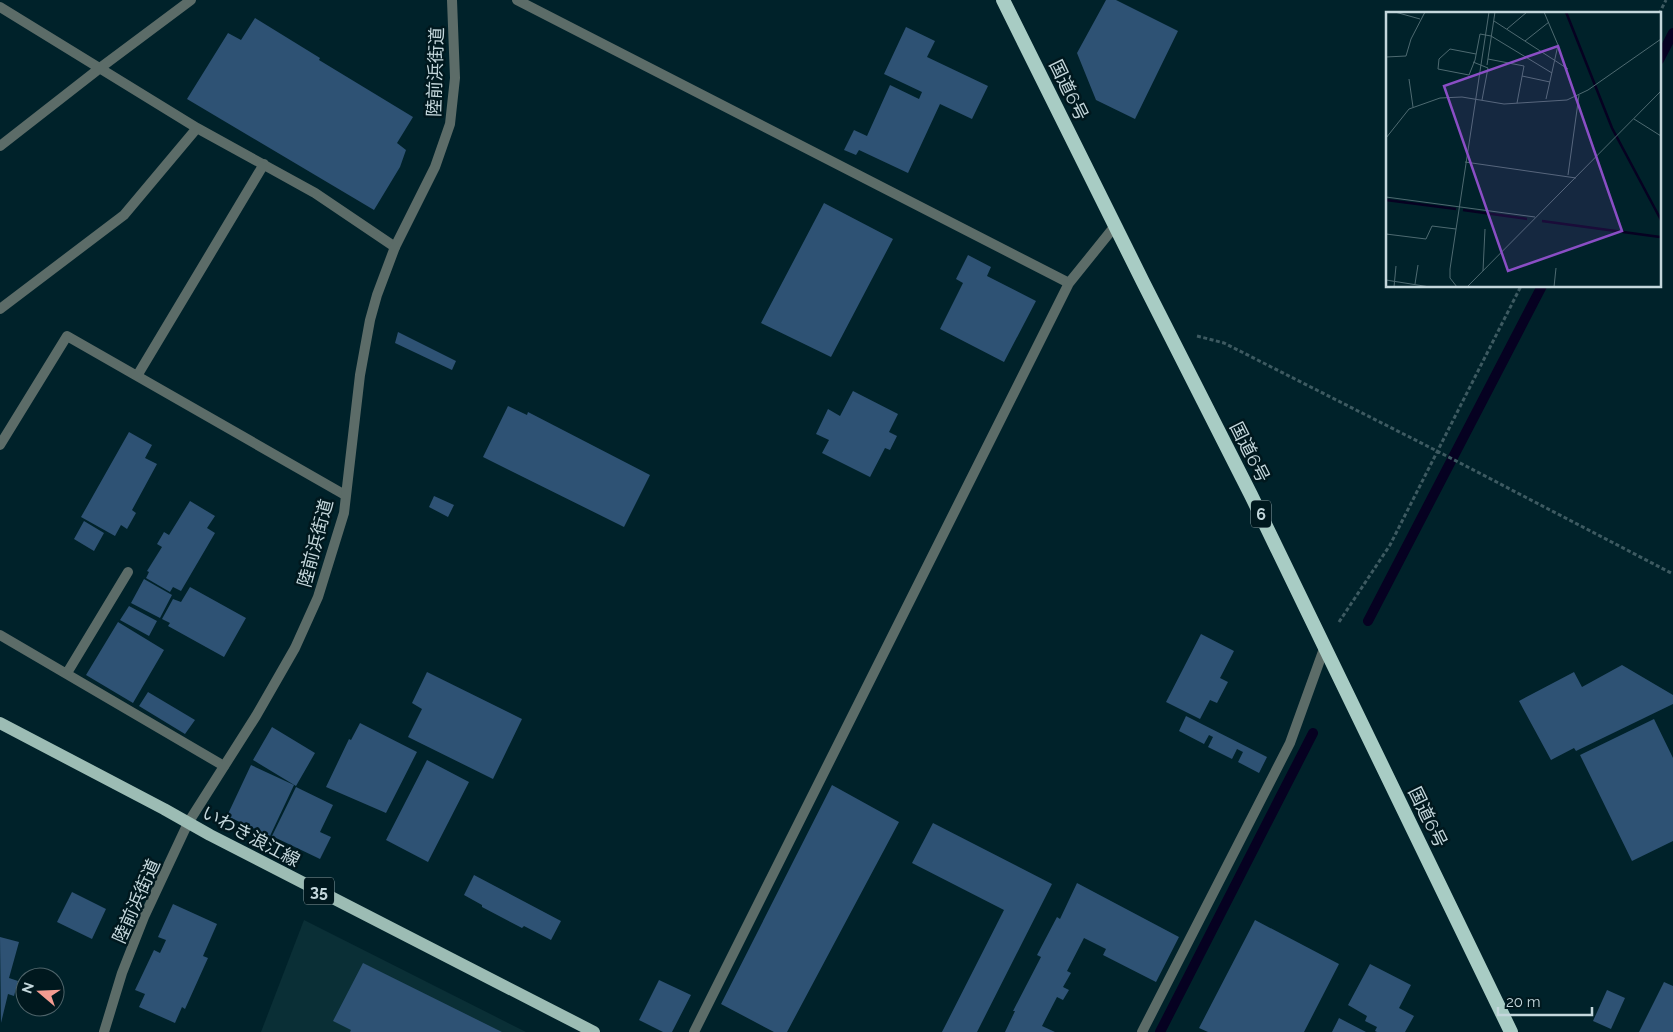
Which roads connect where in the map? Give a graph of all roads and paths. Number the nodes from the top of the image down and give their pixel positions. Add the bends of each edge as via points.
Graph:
1 (191, 0) edge
2 (452, 0) edge
3 (517, 0) edge
4 (1003, 0) edge
5 (1666, 0) edge
6 (0, 7) edge
7 (1660, 12) edge
8 (100, 68) junction
9 (197, 128) junction
10 (0, 146) edge
11 (264, 164) junction
12 (1115, 226) junction
13 (395, 247) junction
14 (1069, 283) junction
15 (1520, 288) edge
16 (0, 309) edge
17 (1167, 329) junction
18 (137, 376) junction
19 (0, 445) edge
20 (1437, 451) junction
21 (346, 495) junction
22 (128, 572) dead end
23 (1673, 574) edge
24 (0, 635) edge
25 (1325, 646) junction
26 (67, 673) junction
27 (0, 723) edge
28 (224, 766) junction
29 (188, 823) junction
30 (104, 1032) edge
31 (594, 1032) edge
32 (694, 1032) edge
33 (1142, 1032) edge
34 (1511, 1032) edge

1 - 8 street
2 - 13 street, 陸前浜街道 via 455,78 450,124 435,167
3 - 14 street
4 - 12 highway, 国道6号 / 6
5 - 7 path
6 - 8 street
8 - 9 street
8 - 10 street
9 - 11 street
9 - 16 street via 124,215
11 - 13 street via 315,193
11 - 18 street
12 - 14 street
12 - 17 highway, 国道6号 / 6
13 - 21 street, 陸前浜街道 via 370,320
14 - 32 street
15 - 20 path
17 - 20 path via 1224,344
17 - 25 highway, 国道6号 / 6
18 - 19 street via 67,336
18 - 21 street
20 - 23 path
20 - 25 path via 1390,544
21 - 28 street, 陸前浜街道 via 344,513 318,597 295,648
22 - 26 street
24 - 26 street
25 - 33 street via 1290,743
25 - 34 highway, 国道6号 / 6
26 - 28 street
27 - 29 main road, いわき浪江線 / 35
28 - 29 street, 陸前浜街道
29 - 30 street, 陸前浜街道 via 144,917
29 - 31 main road, いわき浪江線 / 35

